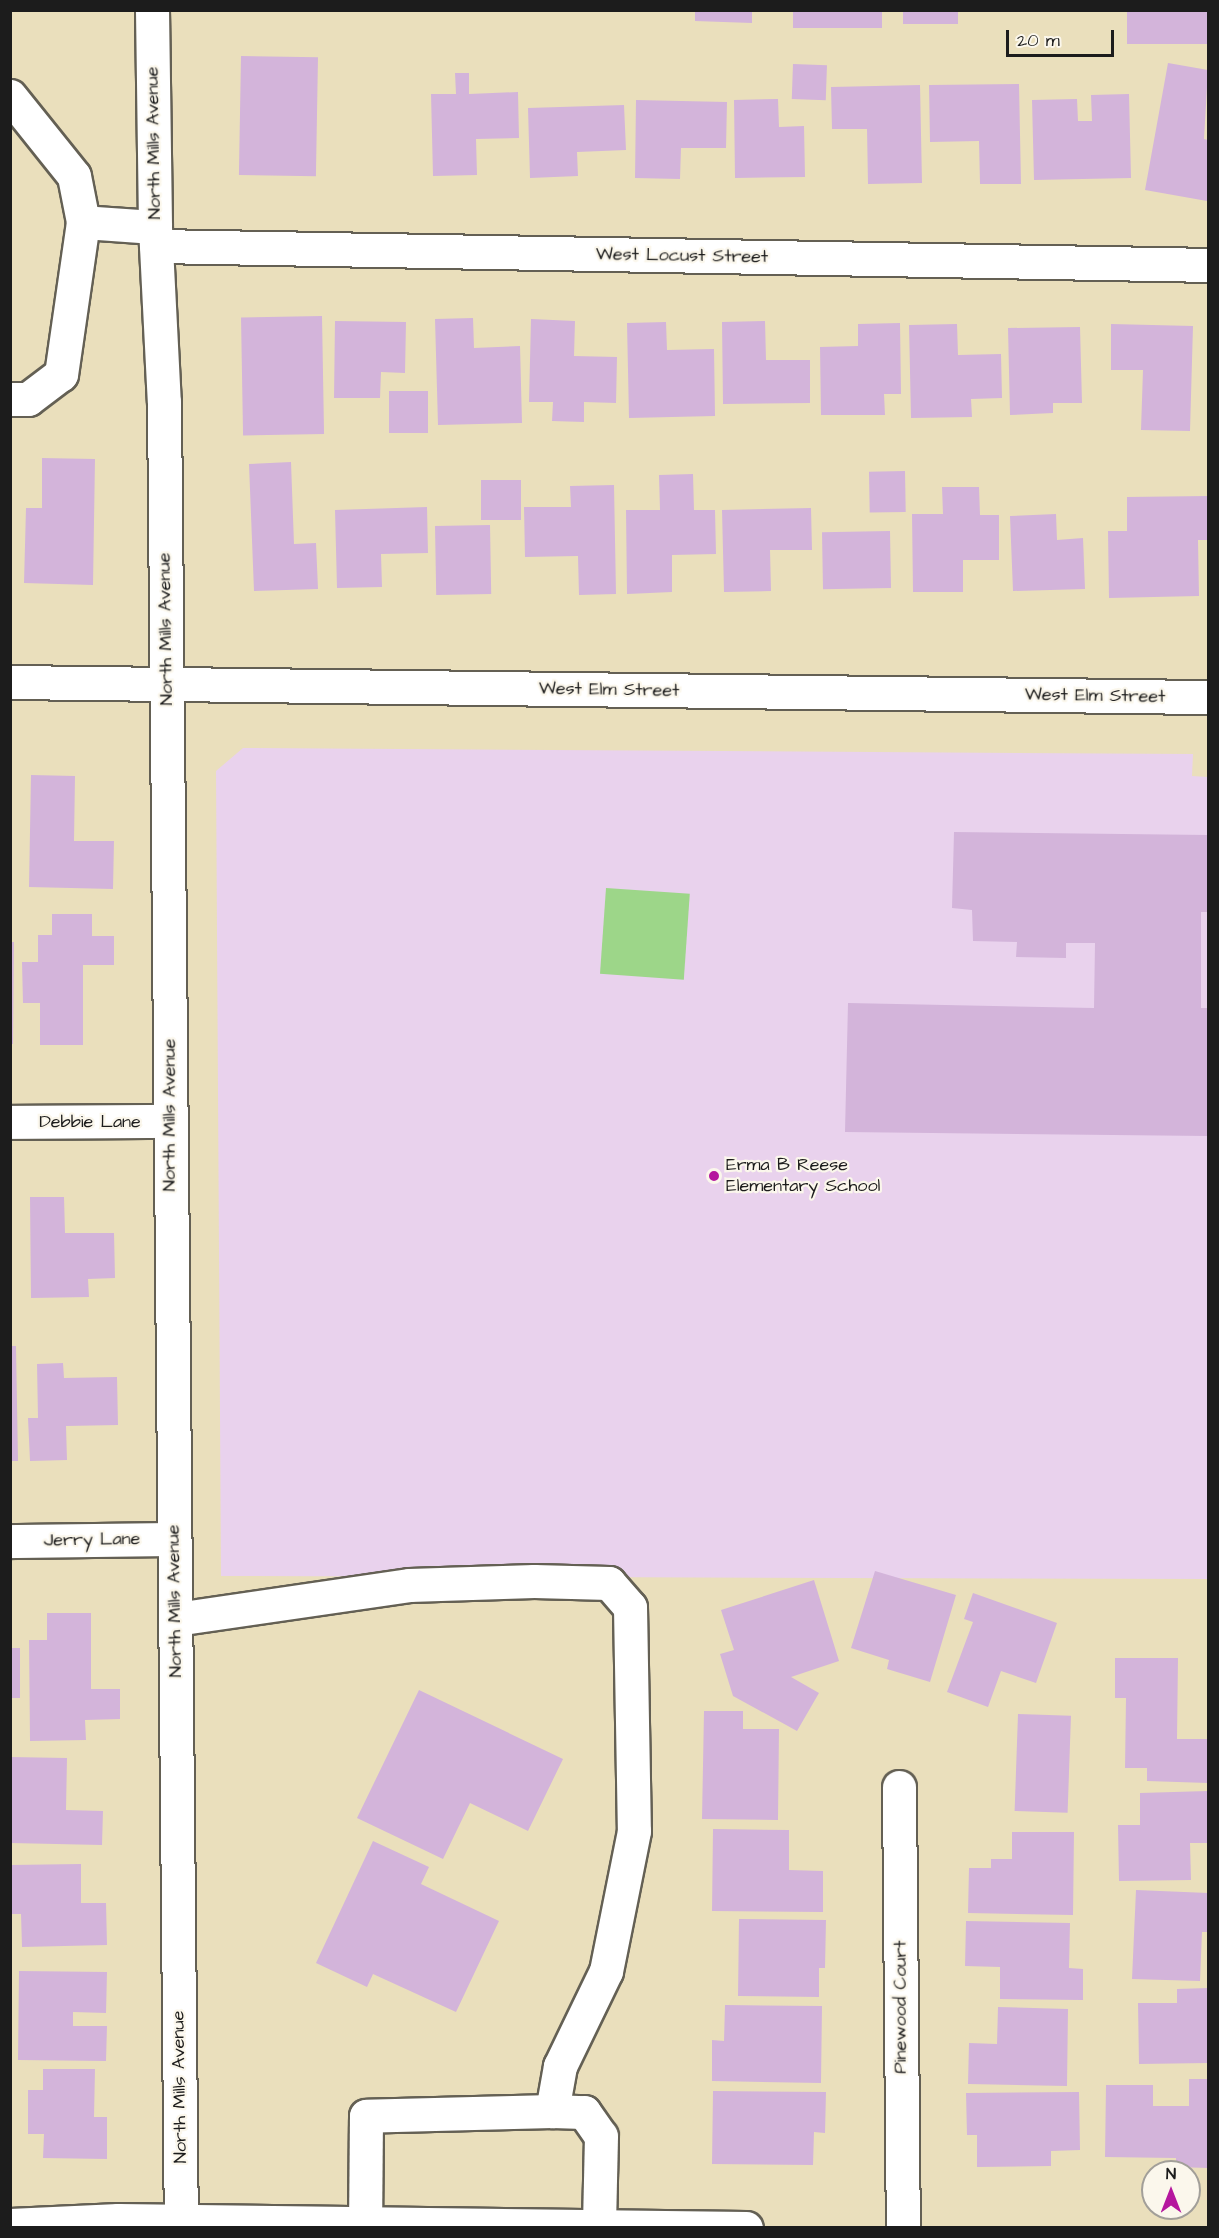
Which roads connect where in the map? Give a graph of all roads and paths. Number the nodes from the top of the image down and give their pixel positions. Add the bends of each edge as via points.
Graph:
1 (152, 10) edge
2 (10, 96) edge
3 (83, 222) junction
4 (155, 237) junction
5 (1209, 265) edge
6 (10, 399) edge
7 (167, 681) junction
8 (10, 682) edge
9 (1209, 697) edge
10 (170, 1121) junction
11 (10, 1122) edge
12 (174, 1539) junction
13 (10, 1541) edge
14 (176, 1619) junction
15 (899, 1787) dead end
16 (552, 2111) junction
17 (365, 2221) junction
18 (181, 2224) edge
19 (10, 2225) edge
20 (599, 2225) junction
21 (746, 2228) edge
22 (903, 2228) edge

1 - 4 street, North Mills Avenue
2 - 3 street via 74,176
3 - 4 street, West Locust Street
3 - 6 street via 61,374 28,399
4 - 5 street, West Locust Street
4 - 7 street, North Mills Avenue via 164,402
7 - 8 street, West Elm Street
7 - 9 street, West Elm Street
7 - 10 street, North Mills Avenue
10 - 11 street, Debbie Lane
10 - 12 street, North Mills Avenue
12 - 13 street, Jerry Lane
12 - 14 street, North Mills Avenue
14 - 16 street via 409,1585 523,1581 609,1583 630,1607 634,1831 606,1971 560,2066
14 - 18 street, North Mills Avenue
15 - 22 street, Pinewood Court
16 - 17 street via 366,2116
16 - 20 street via 584,2112 601,2136
17 - 18 street
17 - 20 street
18 - 19 street
20 - 21 street

